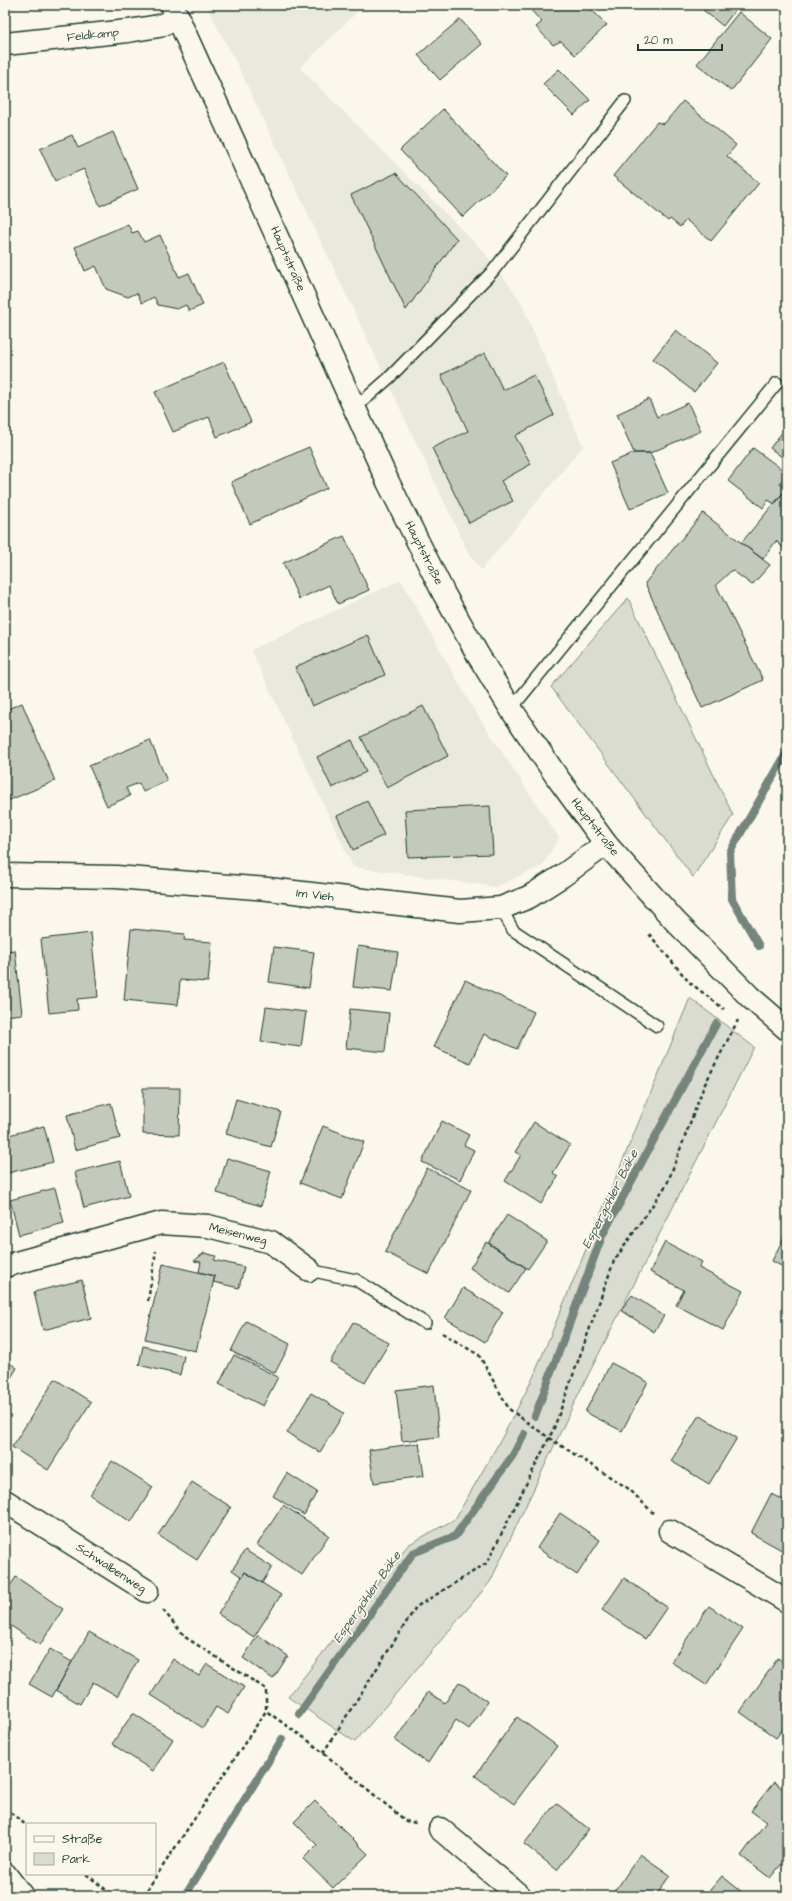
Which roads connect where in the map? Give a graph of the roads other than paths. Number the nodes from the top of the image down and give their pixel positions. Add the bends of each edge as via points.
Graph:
1 (175, 12) edge
2 (5, 44) edge
3 (625, 100) dead end
4 (778, 383) dead end
5 (355, 408) junction
6 (511, 710) junction
7 (606, 844) junction
8 (5, 875) edge
9 (501, 908) junction
10 (657, 1026) dead end
11 (787, 1029) edge
12 (5, 1266) edge
13 (310, 1270) joint
14 (425, 1323) road end
15 (5, 1501) edge
16 (670, 1530) road end
17 (147, 1591) road end
18 (787, 1601) edge
19 (440, 1829) road end
20 (5, 1874) edge
21 (22, 1896) edge
22 (520, 1896) edge

1 - 2 street, Feldkamp via 159,26
1 - 5 street, Hauptstraße
3 - 5 lane via 493,271 389,378
4 - 6 lane
5 - 6 street, Hauptstraße via 388,482 441,587
6 - 7 street, Hauptstraße
7 - 9 street, Im Vieh via 528,897
7 - 11 street, Hauptstraße via 674,921 750,997
8 - 9 street, Im Vieh via 116,877 268,889 460,911
9 - 10 lane via 513,930
12 - 13 street, Meisenweg via 161,1223 208,1226 271,1242
13 - 14 lane, Meisenweg via 356,1280
15 - 17 street, Schwalbenweg
16 - 18 street
19 - 22 street
20 - 21 street

